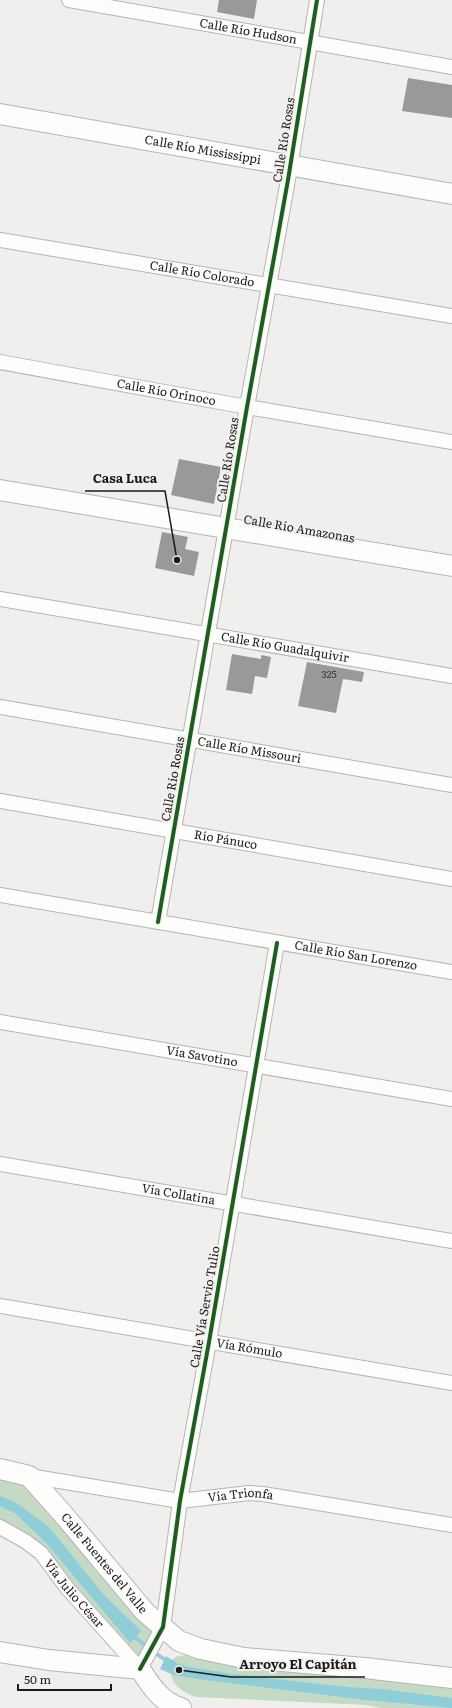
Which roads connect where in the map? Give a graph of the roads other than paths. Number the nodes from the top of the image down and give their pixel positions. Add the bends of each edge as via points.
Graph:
1 (69, 0) edge
2 (317, 0) edge
3 (310, 42) junction
4 (452, 67) edge
5 (0, 114) edge
6 (290, 164) junction
7 (452, 194) edge
8 (0, 240) edge
9 (269, 284) junction
10 (452, 316) edge
11 (0, 362) edge
12 (247, 407) junction
13 (452, 442) edge
14 (0, 490) edge
15 (227, 527) junction
16 (452, 566) edge
17 (0, 599) edge
18 (208, 633) junction
19 (452, 676) edge
20 (0, 707) edge
21 (190, 739) junction
22 (452, 785) edge
23 (0, 801) edge
24 (174, 830) junction
25 (452, 879) edge
26 (0, 895) edge
27 (158, 922) junction
28 (277, 943) junction
29 (452, 972) edge
30 (0, 1022) edge
31 (255, 1065) junction
32 (452, 1100) edge
33 (0, 1164) edge
34 (232, 1204) junction
35 (452, 1241) edge
36 (0, 1306) edge
37 (209, 1342) junction
38 (452, 1383) edge
39 (0, 1469) edge
40 (29, 1476) junction
41 (180, 1501) junction
42 (452, 1525) edge
43 (0, 1527) edge
44 (163, 1627) junction
45 (0, 1652) edge
46 (140, 1669) junction
47 (452, 1678) edge
48 (181, 1708) edge

1 - 3 street, Calle Río Hudson
2 - 3 street, Calle Río Rosas
3 - 4 street, Calle Río Hudson
3 - 6 street, Calle Río Rosas
5 - 6 street, Calle Río Mississippi
6 - 7 street, Calle Río Mississippi
6 - 9 street, Calle Río Rosas
8 - 9 street, Calle Río Colorado
9 - 10 street, Calle Río Colorado
9 - 12 street, Calle Río Rosas
11 - 12 street, Calle Río Orinoco
12 - 13 street, Calle Río Orinoco
12 - 15 street, Calle Río Rosas
14 - 15 street, Calle Río Amazonas
15 - 16 street, Calle Río Amazonas
15 - 18 street, Calle Río Rosas
17 - 18 street, Calle Río Guadalquivir
18 - 19 street, Calle Río Guadalquivir
18 - 21 street, Calle Río Rosas
20 - 21 street, Calle Río Missouri
21 - 22 street, Calle Río Missouri
21 - 24 street, Calle Río Rosas
23 - 24 street, Río Pánuco
24 - 25 street, Río Pánuco
24 - 27 street, Calle Río Rosas
26 - 27 street, Calle Río San Lorenzo
27 - 28 street, Calle Río San Lorenzo
28 - 29 street, Calle Río San Lorenzo
28 - 31 street, Calle Vía Servio Tulio
30 - 31 street, Vía Savotino
31 - 32 street, Vía Savotino
31 - 34 street, Calle Vía Servio Tulio
33 - 34 street, Vía Collatina
34 - 35 street, Vía Collatina
34 - 37 street, Calle Vía Servio Tulio
36 - 37 street, Vía Rómulo
37 - 38 street, Vía Rómulo
37 - 41 street, Calle Vía Servio Tulio
39 - 40 street
40 - 41 street, Vía Trionfa
40 - 44 street, Calle Fuentes del Valle via 145,1612
41 - 42 street, Vía Trionfa via 248,1493 263,1494
41 - 44 street, Calle Vía Servio Tulio
43 - 46 street, Vía Julio César via 41,1553 67,1588
44 - 46 street, Calle Vía Servio Tulio
44 - 47 street, Calle Fuentes del Valle via 179,1641 201,1650 244,1658
45 - 46 street via 49,1660
46 - 48 street via 162,1699

